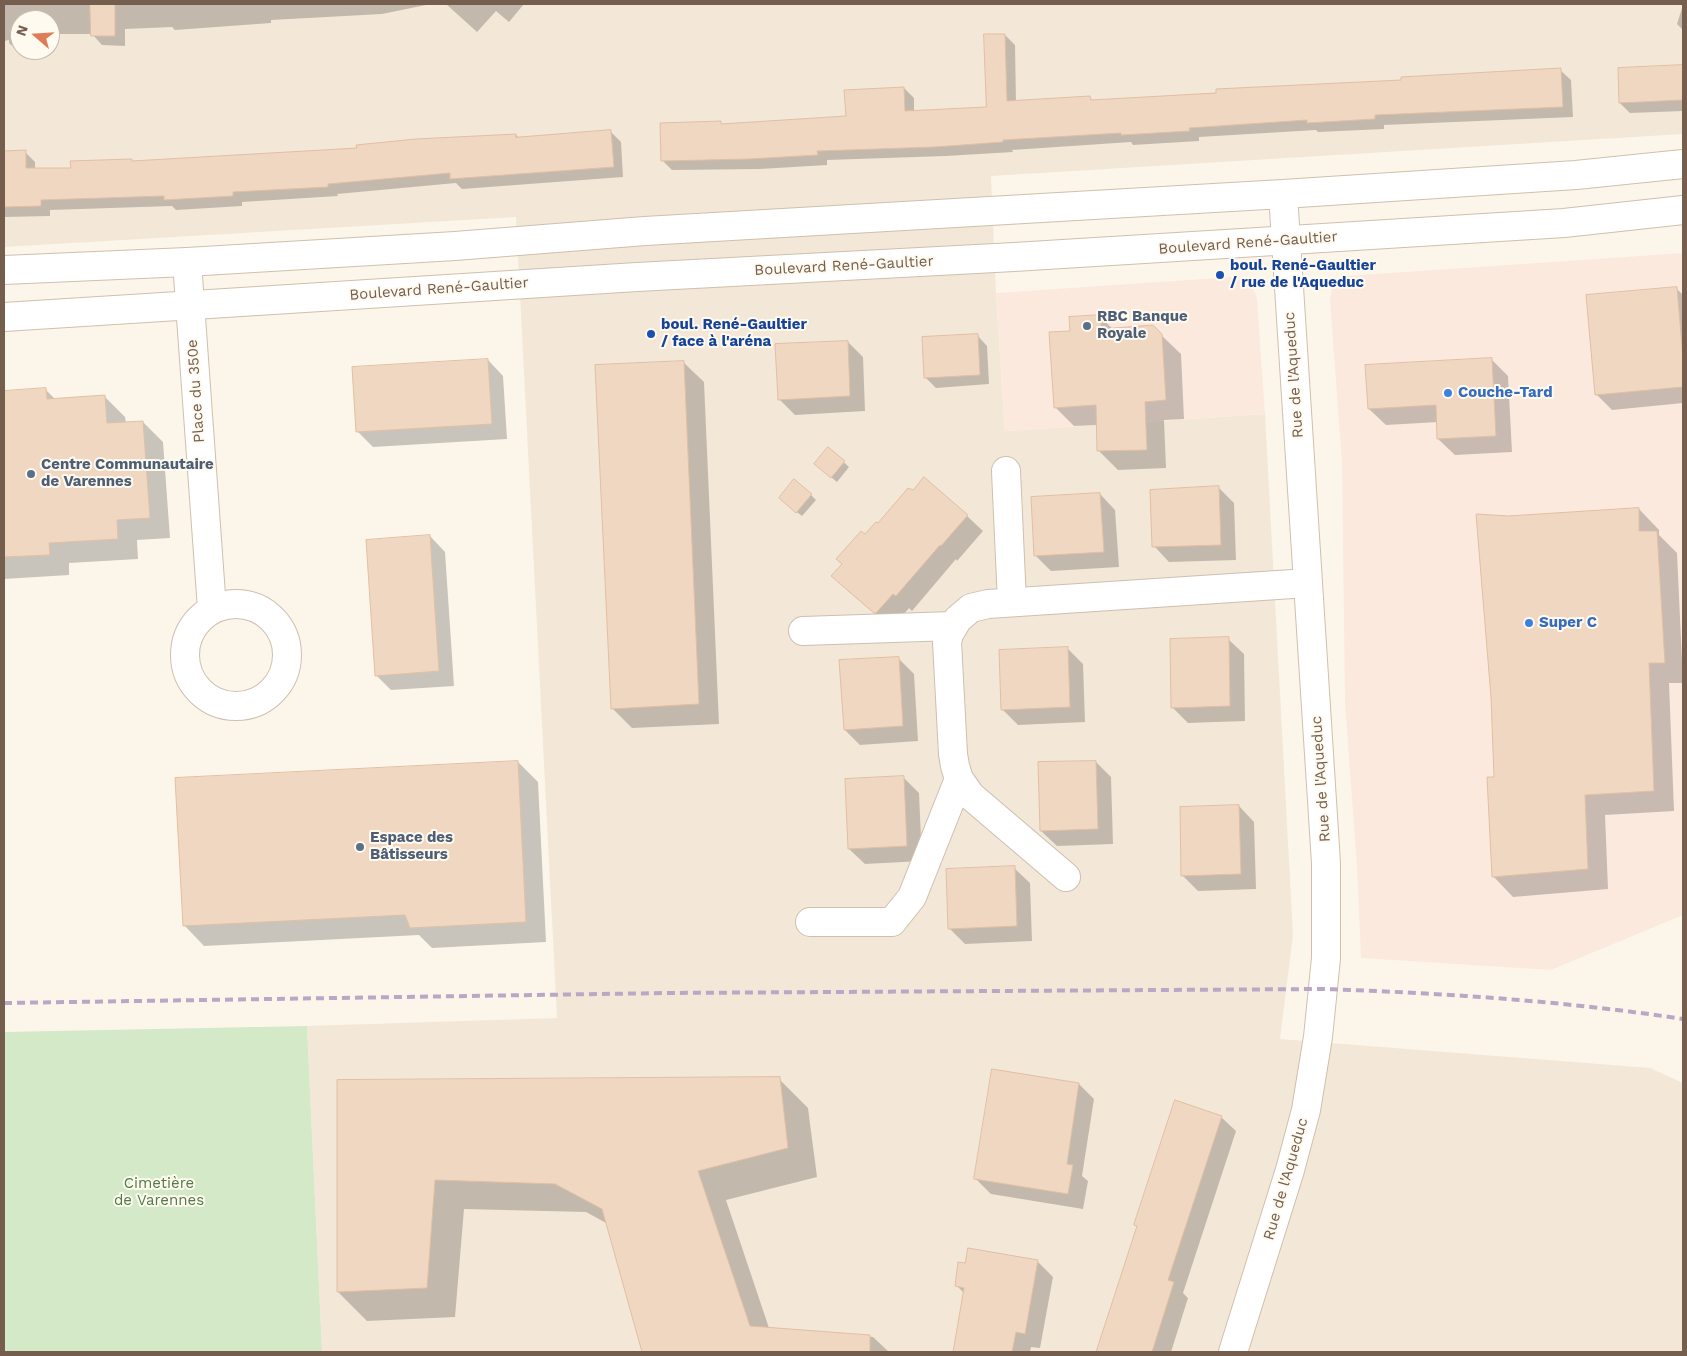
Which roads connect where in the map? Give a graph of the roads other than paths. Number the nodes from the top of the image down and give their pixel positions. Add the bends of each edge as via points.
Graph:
1 (1683, 164) edge
2 (1283, 194) junction
3 (1683, 210) edge
4 (1286, 240) junction
5 (455, 246) junction
6 (187, 262) junction
7 (4, 270) edge
8 (458, 288) junction
9 (190, 305) junction
10 (4, 317) edge
11 (1006, 471) dead end
12 (1308, 583) junction
13 (1012, 602) junction
14 (212, 609) dead end
15 (953, 626) junction
16 (803, 631) dead end
17 (959, 779) junction
18 (1066, 877) dead end
19 (810, 922) dead end
20 (1233, 1352) edge

1 - 2 street via 1576,175
2 - 4 street, Rue de l'Aqueduc
2 - 5 street via 656,230
3 - 4 street, Boulevard René-Gaultier via 1564,222
4 - 8 street, Boulevard René-Gaultier
4 - 12 street, Rue de l'Aqueduc
5 - 6 street
5 - 8 street
6 - 7 street
6 - 9 street, Place du 350e
8 - 9 street, Boulevard René-Gaultier
9 - 10 street, Boulevard René-Gaultier
9 - 14 street, Place du 350e
11 - 13 street
12 - 13 street
12 - 20 street, Rue de l'Aqueduc via 1326,863 1324,989 1299,1140
13 - 15 street via 971,608
15 - 16 street
15 - 17 street via 947,642 947,654 953,754
17 - 18 street via 976,800
17 - 19 street via 912,897 892,922

